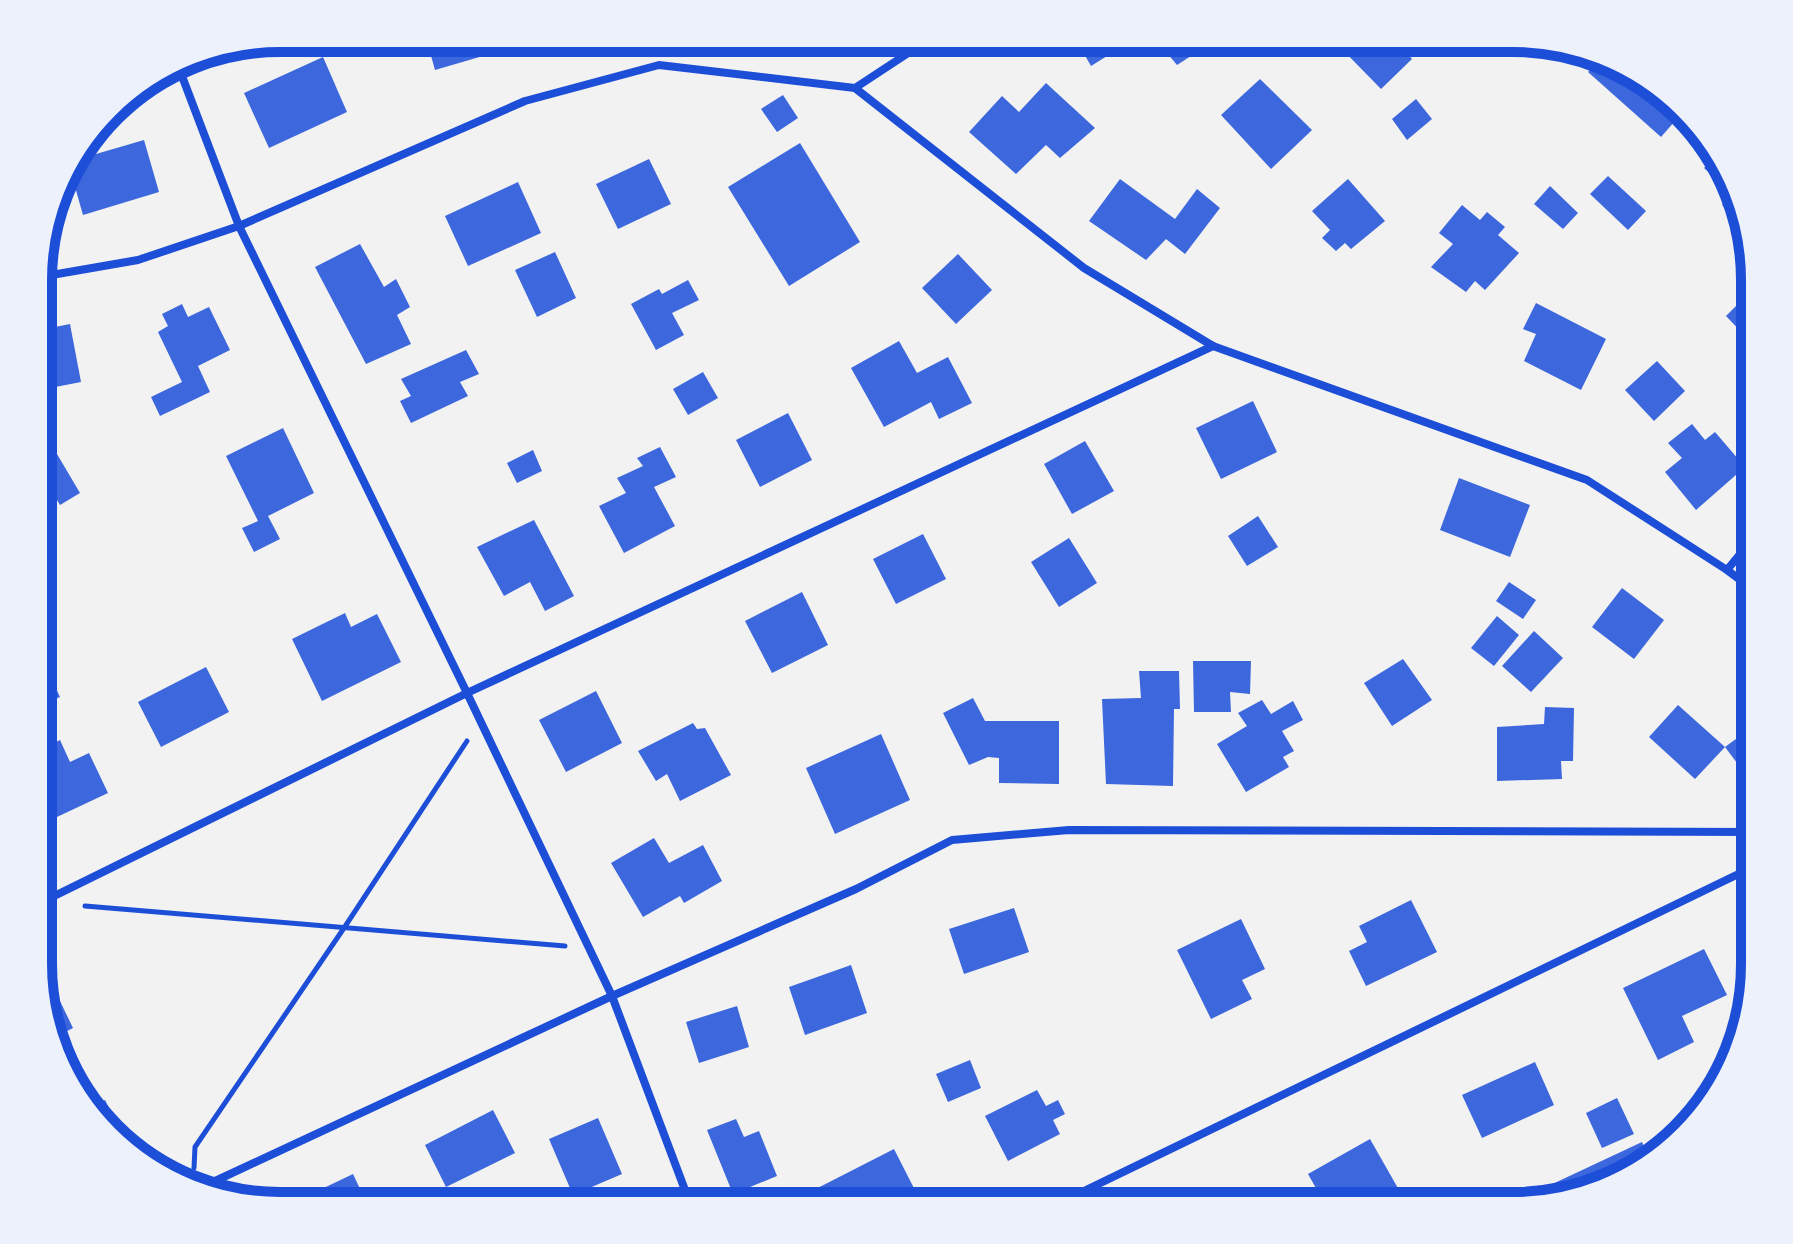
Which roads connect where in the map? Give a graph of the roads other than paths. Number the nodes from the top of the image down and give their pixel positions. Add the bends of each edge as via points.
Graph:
1 (910, 52) edge
2 (182, 75) edge
3 (855, 88) junction
4 (239, 226) junction
5 (52, 275) edge
6 (1213, 346) junction
7 (1741, 553) edge
8 (1727, 570) junction
9 (1741, 580) edge
10 (467, 693) junction
11 (1741, 832) edge
12 (1741, 873) edge
13 (52, 897) edge
14 (612, 996) junction
15 (213, 1182) edge
16 (686, 1192) edge
17 (1082, 1192) edge

1 - 3 street
2 - 4 street
3 - 4 street via 659,65 525,101
3 - 6 street via 1084,268
4 - 5 street via 138,260
4 - 10 street
6 - 8 street via 1587,480
6 - 10 street
7 - 8 street
8 - 9 street
10 - 13 street
10 - 14 street
11 - 14 street via 1069,830 952,840 856,889
12 - 17 street
14 - 15 street
14 - 16 street

